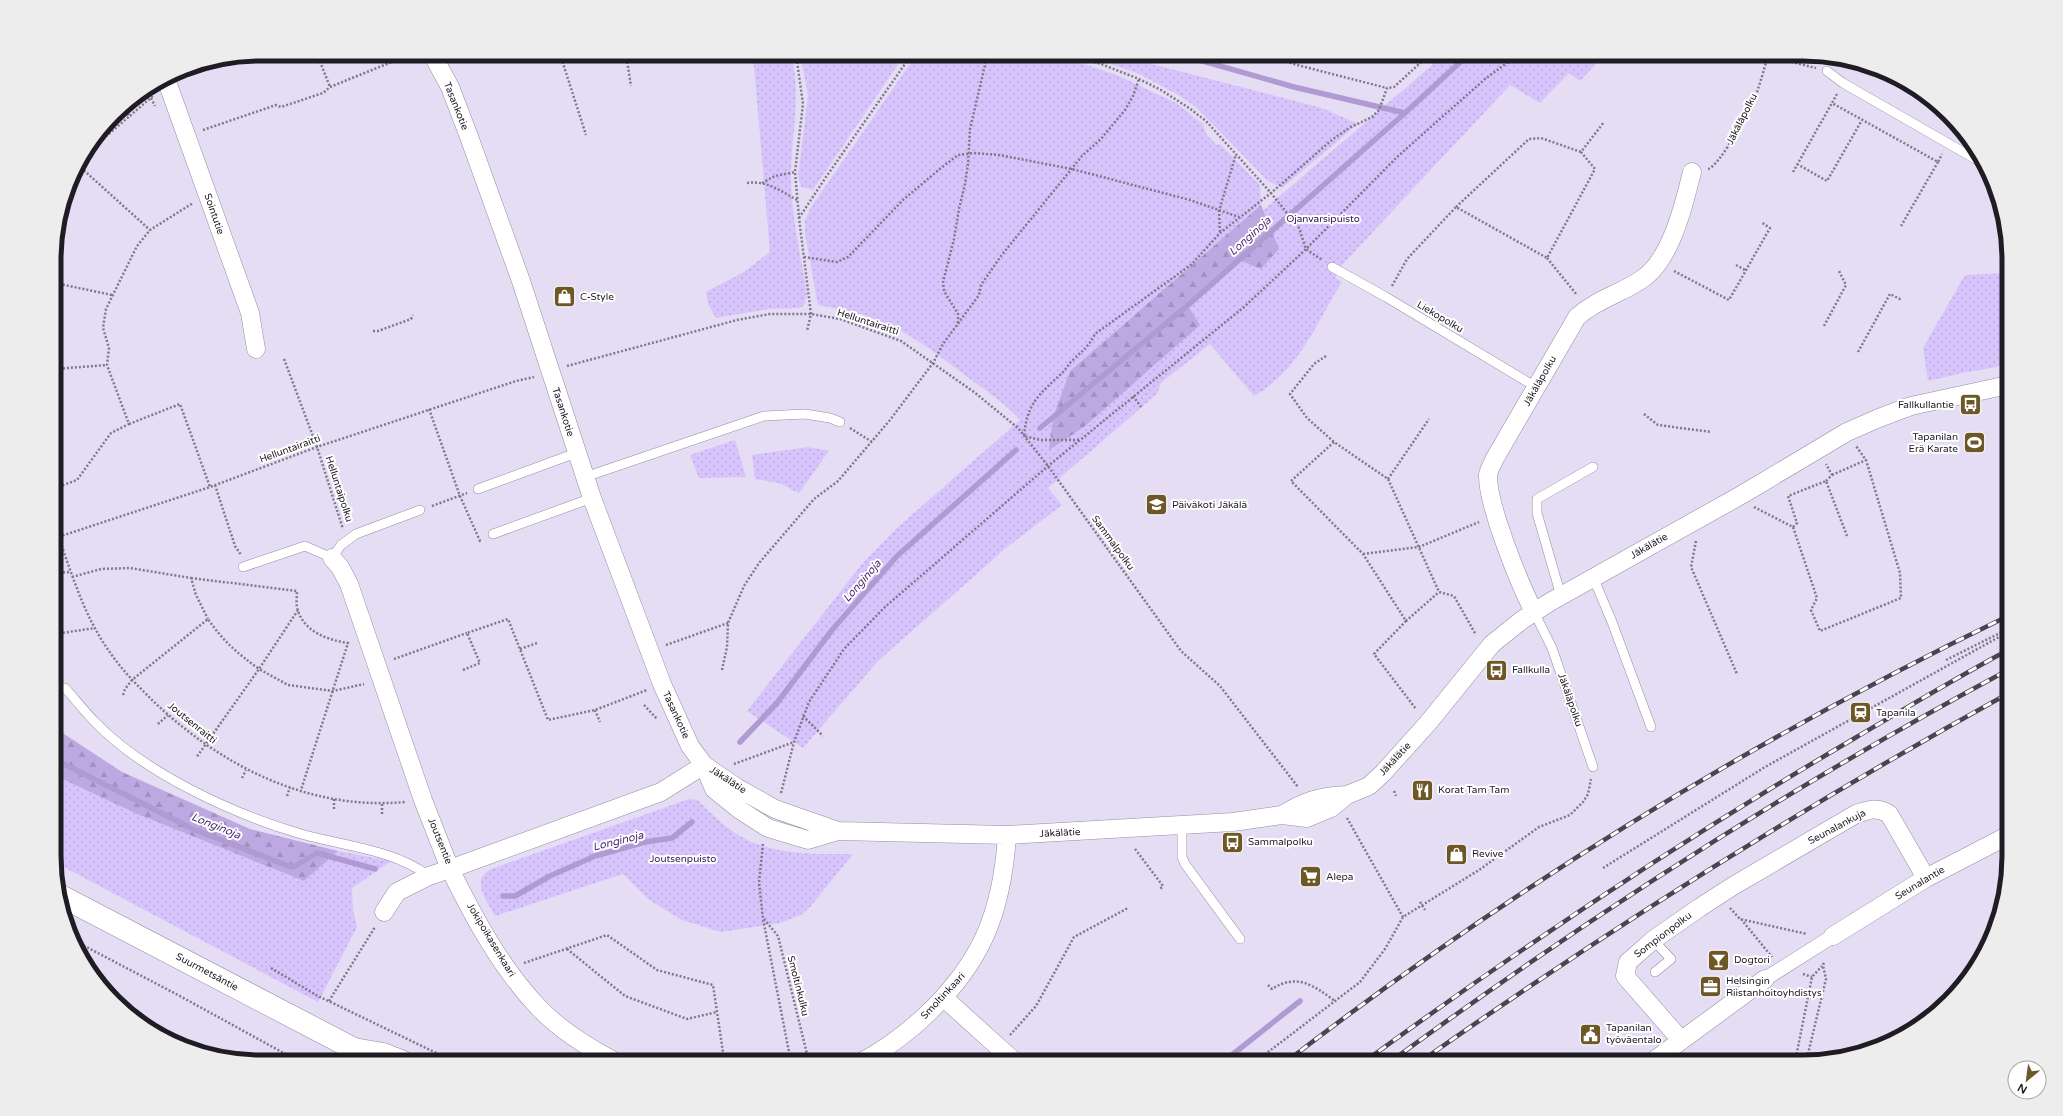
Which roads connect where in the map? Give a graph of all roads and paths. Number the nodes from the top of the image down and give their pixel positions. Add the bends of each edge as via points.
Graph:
1 (320, 61) edge
2 (394, 61) edge
3 (436, 61) edge
4 (562, 61) edge
5 (627, 61) edge
6 (797, 61) edge
7 (907, 61) edge
8 (985, 61) edge
9 (1091, 61) edge
10 (1283, 61) edge
11 (1422, 61) edge
12 (1510, 61) edge
13 (1766, 61) edge
14 (1790, 61) edge
15 (1827, 71) joint
16 (1139, 79) junction
17 (1843, 83) junction
18 (167, 85) edge
19 (631, 86) dead end
20 (330, 87) junction
21 (160, 88) edge
22 (1386, 88) junction
23 (1832, 103) junction
24 (127, 112) edge
25 (130, 117) junction
26 (1862, 120) junction
27 (1604, 122) dead end
28 (200, 130) dead end
29 (586, 135) dead end
30 (103, 138) edge
31 (1948, 144) junction
32 (1581, 152) junction
33 (969, 154) junction
34 (1236, 154) junction
35 (1974, 158) edge
36 (1938, 162) junction
37 (1797, 164) junction
38 (1072, 169) junction
39 (83, 170) edge
40 (795, 172) junction
41 (1692, 172) joint
42 (1792, 172) dead end
43 (747, 183) dead end
44 (761, 183) junction
45 (1271, 193) junction
46 (209, 198) junction
47 (798, 200) junction
48 (1456, 207) junction
49 (1219, 211) junction
50 (799, 218) junction
51 (1239, 218) junction
52 (1761, 222) dead end
53 (1901, 226) dead end
54 (150, 230) junction
55 (1220, 233) junction
56 (1306, 249) junction
57 (804, 257) junction
58 (1547, 258) junction
59 (1657, 264) junction
60 (1736, 265) dead end
61 (1332, 267) joint
62 (1745, 270) junction
63 (1839, 271) dead end
64 (61, 284) edge
65 (112, 295) junction
66 (1386, 297) junction
67 (1902, 300) dead end
68 (1588, 307) junction
69 (811, 314) junction
70 (413, 315) dead end
71 (958, 323) junction
72 (1824, 326) dead end
73 (373, 331) dead end
74 (807, 331) dead end
75 (256, 349) dead end
76 (1858, 352) dead end
77 (1326, 356) dead end
78 (284, 359) dead end
79 (933, 363) junction
80 (572, 364) dead end
81 (107, 365) junction
82 (61, 369) edge
83 (531, 378) dead end
84 (2002, 386) edge
85 (1536, 387) junction
86 (1133, 396) junction
87 (1141, 407) dead end
88 (429, 409) junction
89 (1644, 414) dead end
90 (1429, 419) dead end
91 (840, 422) joint
92 (129, 424) junction
93 (1711, 432) dead end
94 (1847, 432) junction
95 (1024, 436) junction
96 (1079, 440) junction
97 (872, 442) junction
98 (1334, 442) junction
99 (317, 447) junction
100 (576, 453) junction
101 (1866, 460) junction
102 (1048, 466) junction
103 (1592, 467) dead end
104 (1832, 475) dead end
105 (585, 477) junction
106 (1388, 479) junction
107 (215, 485) junction
108 (61, 486) edge
109 (210, 487) junction
110 (478, 489) joint
111 (1743, 494) junction
112 (460, 496) junction
113 (592, 498) junction
114 (420, 510) joint
115 (1496, 515) junction
116 (1688, 524) junction
117 (1793, 527) junction
118 (344, 533) dead end
119 (493, 534) joint
120 (61, 536) edge
121 (1847, 536) dead end
122 (61, 543) edge
123 (1419, 547) junction
124 (1363, 554) junction
125 (332, 558) junction
126 (245, 566) junction
127 (70, 572) junction
128 (61, 573) edge
129 (72, 577) junction
130 (1593, 577) junction
131 (191, 578) junction
132 (252, 585) junction
133 (1439, 592) junction
134 (1561, 596) junction
135 (298, 610) junction
136 (1534, 612) junction
137 (208, 619) junction
138 (1406, 621) junction
139 (728, 623) junction
140 (95, 628) junction
141 (2002, 632) edge
142 (468, 633) junction
143 (61, 634) edge
144 (2002, 635) edge
145 (1479, 640) dead end
146 (537, 643) dead end
147 (666, 645) dead end
148 (520, 649) junction
149 (394, 659) dead end
150 (1946, 660) dead end
151 (259, 668) junction
152 (463, 670) dead end
153 (722, 670) dead end
154 (1737, 674) dead end
155 (382, 679) junction
156 (132, 680) junction
157 (662, 684) junction
158 (65, 688) dead end
159 (333, 691) junction
160 (123, 695) dead end
161 (595, 710) junction
162 (168, 715) junction
163 (803, 716) junction
164 (600, 722) dead end
165 (158, 724) dead end
166 (1428, 724) junction
167 (1651, 727) dead end
168 (823, 736) dead end
169 (794, 742) junction
170 (205, 745) junction
171 (196, 758) dead end
172 (731, 764) dead end
173 (704, 765) junction
174 (1593, 767) joint
175 (246, 770) junction
176 (242, 778) dead end
177 (290, 787) junction
178 (301, 790) junction
179 (1300, 790) dead end
180 (1394, 791) dead end
181 (1347, 795) junction
182 (287, 796) dead end
183 (1396, 796) dead end
184 (780, 797) dead end
185 (334, 799) junction
186 (408, 802) dead end
187 (382, 804) junction
188 (334, 809) dead end
189 (382, 814) dead end
190 (1182, 826) junction
191 (1007, 836) junction
192 (2002, 839) edge
193 (763, 840) dead end
194 (1135, 850) dead end
195 (1603, 868) dead end
196 (450, 869) junction
197 (429, 876) junction
198 (1926, 878) junction
199 (1160, 889) dead end
200 (1727, 894) junction
201 (66, 899) edge
202 (1420, 904) junction
203 (1128, 908) dead end
204 (1425, 910) dead end
205 (384, 912) joint
206 (1403, 917) junction
207 (763, 919) junction
208 (1740, 919) junction
209 (1835, 935) junction
210 (1754, 936) dead end
211 (1240, 940) dead end
212 (1653, 940) junction
213 (82, 945) edge
214 (566, 948) junction
215 (520, 965) dead end
216 (1823, 966) junction
217 (272, 968) dead end
218 (1655, 972) dead end
219 (1765, 979) joint
220 (1268, 985) dead end
221 (944, 998) junction
222 (329, 1001) junction
223 (1335, 1001) junction
224 (717, 1012) junction
225 (1007, 1039) dead end
226 (1681, 1040) junction
227 (287, 1055) edge
228 (358, 1055) edge
229 (372, 1055) edge
230 (386, 1055) edge
231 (442, 1055) edge
232 (605, 1055) edge
233 (723, 1055) edge
234 (790, 1055) edge
235 (807, 1055) edge
236 (876, 1055) edge
237 (1007, 1055) edge
238 (1264, 1055) edge
239 (1661, 1055) edge
240 (1796, 1055) edge
241 (1808, 1055) edge

1 - 20 path
2 - 20 path
3 - 100 street, Tasankotie via 450,87 519,273
4 - 29 path
5 - 19 path
6 - 40 path via 803,104
7 - 50 path
8 - 33 path via 970,129
9 - 16 path
10 - 22 path
11 - 22 path via 1394,87
12 - 56 path via 1396,157
13 - 41 path, Jäkäläpolku via 1756,93 1724,154 1711,168
14 - 15 path
15 - 17 lane
16 - 34 path via 1166,92 1206,121
16 - 38 path via 1134,96 1125,110
17 - 23 path
17 - 31 lane
18 - 46 street, Sointutie
20 - 28 path via 323,93 281,106 276,105
21 - 25 path
22 - 45 path via 1379,110 1372,117 1333,139
23 - 26 path
23 - 37 path
24 - 25 path
25 - 30 path
26 - 36 path
26 - 37 path via 1827,181
27 - 32 path
31 - 35 lane
31 - 36 path
32 - 48 path via 1541,138 1529,139
32 - 58 path via 1595,169
33 - 38 path via 999,155
33 - 57 path via 958,155 904,199 848,257 837,262
33 - 71 path via 954,239 943,282 944,291 958,314
34 - 45 path
34 - 49 path
36 - 53 path
37 - 42 path
38 - 49 path via 1190,200
38 - 71 path via 1001,256 981,284 979,295
39 - 54 path
40 - 44 path via 775,176
40 - 47 path
41 - 59 street, Jäkäläpolku via 1678,225
43 - 44 path
44 - 47 path via 772,185
45 - 51 path
45 - 56 path via 1299,228
46 - 54 path via 195,202
46 - 75 street, Sointutie via 250,313
47 - 50 path
48 - 58 path
48 - 66 path via 1407,259
49 - 51 path
49 - 55 path
50 - 57 path
51 - 55 path
52 - 62 path via 1770,228
54 - 65 path via 137,246
55 - 95 path via 1192,264 1095,334 1086,348 1030,407
56 - 61 path
56 - 86 path via 1244,307
57 - 69 path
58 - 68 path
59 - 62 path via 1728,300
59 - 68 street, Jäkäläpolku via 1645,277
60 - 62 path
61 - 66 lane, Liekopolku
63 - 72 path via 1846,285
64 - 65 path
65 - 81 path via 106,309 104,328 109,348
66 - 85 lane, Liekopolku
67 - 76 path via 1890,294
68 - 85 street, Jäkäläpolku via 1577,317
69 - 74 path
69 - 79 path, Helluntairaitti via 840,319 881,332 901,341
69 - 80 path, Helluntairaitti via 770,314 736,320
70 - 73 path via 411,319
71 - 79 path
77 - 98 path via 1314,364 1290,394 1307,418
78 - 99 path, Helluntaipolku
79 - 95 path, Helluntairaitti via 1001,414
79 - 97 path
81 - 82 path
81 - 92 path
83 - 88 path, Helluntairaitti
84 - 94 street, Jäkälätie via 1911,406
85 - 115 street, Jäkäläpolku via 1488,474
86 - 87 path
86 - 96 path
88 - 99 path, Helluntairaitti
88 - 112 path
89 - 93 path via 1658,425
90 - 106 path
91 - 97 path
91 - 105 lane via 805,414 764,416
92 - 108 path via 111,433 77,480
92 - 109 path via 180,404
94 - 101 path
94 - 111 street, Jäkälätie
95 - 96 path via 1040,440
95 - 102 path, Helluntairaitti
96 - 102 path
97 - 139 path via 838,481 814,499 759,563 744,586
98 - 106 path
98 - 124 path via 1291,481
99 - 107 path, Helluntairaitti
99 - 118 path, Helluntaipolku
100 - 105 street, Tasankotie
100 - 110 lane
101 - 104 path
101 - 117 path via 1900,573 1901,598 1820,631 1811,610 1817,598
102 - 163 path via 880,612 844,650 809,702
102 - 179 path, Sammalpolku via 1181,651 1220,686
103 - 134 lane via 1537,499 1537,513
105 - 113 street, Tasankotie
106 - 123 path
107 - 109 path, Helluntairaitti
107 - 126 path via 235,546
109 - 120 path, Helluntairaitti
110 - 112 path
111 - 116 street, Jäkälätie
111 - 117 path via 1747,504
112 - 114 path
112 - 119 path via 480,541
113 - 119 lane
113 - 157 street, Tasankotie
114 - 125 lane via 356,534 347,539
115 - 123 path
115 - 136 street, Jäkäläpolku
116 - 130 street, Jäkälätie
116 - 154 path via 1696,541 1691,567
117 - 121 path via 1797,523 1788,496 1826,481
122 - 127 path, Joutsenraitti
123 - 124 path
123 - 133 path
124 - 138 path
125 - 126 lane via 305,546
125 - 155 street, Joutsentie via 349,584
126 - 132 path
127 - 128 path
127 - 129 path, Joutsenraitti
129 - 131 path via 101,569 130,568
129 - 140 path, Joutsenraitti
130 - 134 street, Jäkälätie
130 - 167 lane
131 - 132 path
131 - 137 path
132 - 135 path via 297,591
133 - 138 path
133 - 145 path via 1454,596
134 - 136 street, Jäkälätie
135 - 151 path
135 - 159 path via 316,634 348,643
136 - 166 street, Jäkälätie via 1492,644
136 - 174 lane, Jäkäläpolku via 1552,648
137 - 151 path via 221,638 236,653
137 - 156 path
138 - 166 path via 1374,654
139 - 147 path
139 - 153 path
140 - 143 path
140 - 156 path, Joutsenraitti via 108,651
141 - 150 path
142 - 148 path via 508,619
142 - 149 path
142 - 152 path via 480,663
144 - 195 path via 1765,767
146 - 148 path
148 - 161 path via 548,720
151 - 159 path via 288,685
151 - 170 path
155 - 159 path
155 - 196 street, Joutsentie via 423,800
156 - 160 path
156 - 162 path, Joutsenraitti
157 - 161 path
157 - 173 street, Tasankotie via 690,746
158 - 197 lane via 112,738 181,783 228,807 278,827 396,857
159 - 178 path
161 - 164 path
162 - 165 path
162 - 170 path, Joutsenraitti
163 - 168 path
163 - 169 path
166 - 181 street, Jäkälätie via 1369,786
169 - 172 path
169 - 184 path
170 - 171 path
170 - 175 path, Joutsenraitti
173 - 191 street, Jäkälätie via 714,789 740,810 768,828 808,840 838,831
173 - 196 street, Joutsentie via 661,792
174 - 202 path via 1588,794 1570,815 1539,827 1479,870
175 - 176 path
175 - 177 path, Joutsenraitti
177 - 178 path, Joutsenraitti
177 - 182 path
178 - 185 path, Joutsenraitti
180 - 183 path
181 - 190 street, Jäkälätie via 1331,808 1307,818 1282,815
181 - 206 path via 1349,825
185 - 187 path, Joutsenraitti
185 - 188 path
186 - 187 path, Joutsenraitti
187 - 189 path
190 - 191 street, Jäkälätie
190 - 211 lane via 1182,857 1185,864
191 - 221 street, Smoltinkaari via 999,896 990,924 967,970
192 - 198 street, Seunalantie
193 - 207 path, Smoltinkulku via 759,882
194 - 199 path via 1163,886
196 - 197 street
196 - 232 street, Jokipoikasenkaari via 491,944 516,981 539,1008 565,1030
197 - 205 street via 396,892
198 - 200 street, Seunalankuja via 1892,819 1885,811 1876,809 1856,814
198 - 209 street, Seunalantie
200 - 208 path
200 - 212 street, Sompionpolku
201 - 228 main road, Suurmetsäntie
202 - 204 path
202 - 206 path
203 - 225 path via 1074,937 1036,1006
205 - 222 path
206 - 223 path via 1385,949 1360,982
207 - 234 path, Smoltinkulku
207 - 235 path, Smoltinkulku via 778,936
208 - 209 path
208 - 210 path
209 - 216 path
209 - 219 street
212 - 218 lane via 1671,959
212 - 226 street, Sompionpolku via 1628,962 1625,976
213 - 227 path
214 - 215 path
214 - 224 path via 625,996 686,1019
214 - 224 path via 607,935 657,970 713,985
216 - 240 path via 1812,977
216 - 241 path via 1826,979
217 - 222 path
219 - 226 street
220 - 223 path via 1272,990 1283,982 1309,984
221 - 236 street, Smoltinkaari via 904,1035
221 - 237 street
222 - 231 path
223 - 238 path
224 - 233 path
226 - 239 street
229 - 230 main road, Suurmetsäntie

